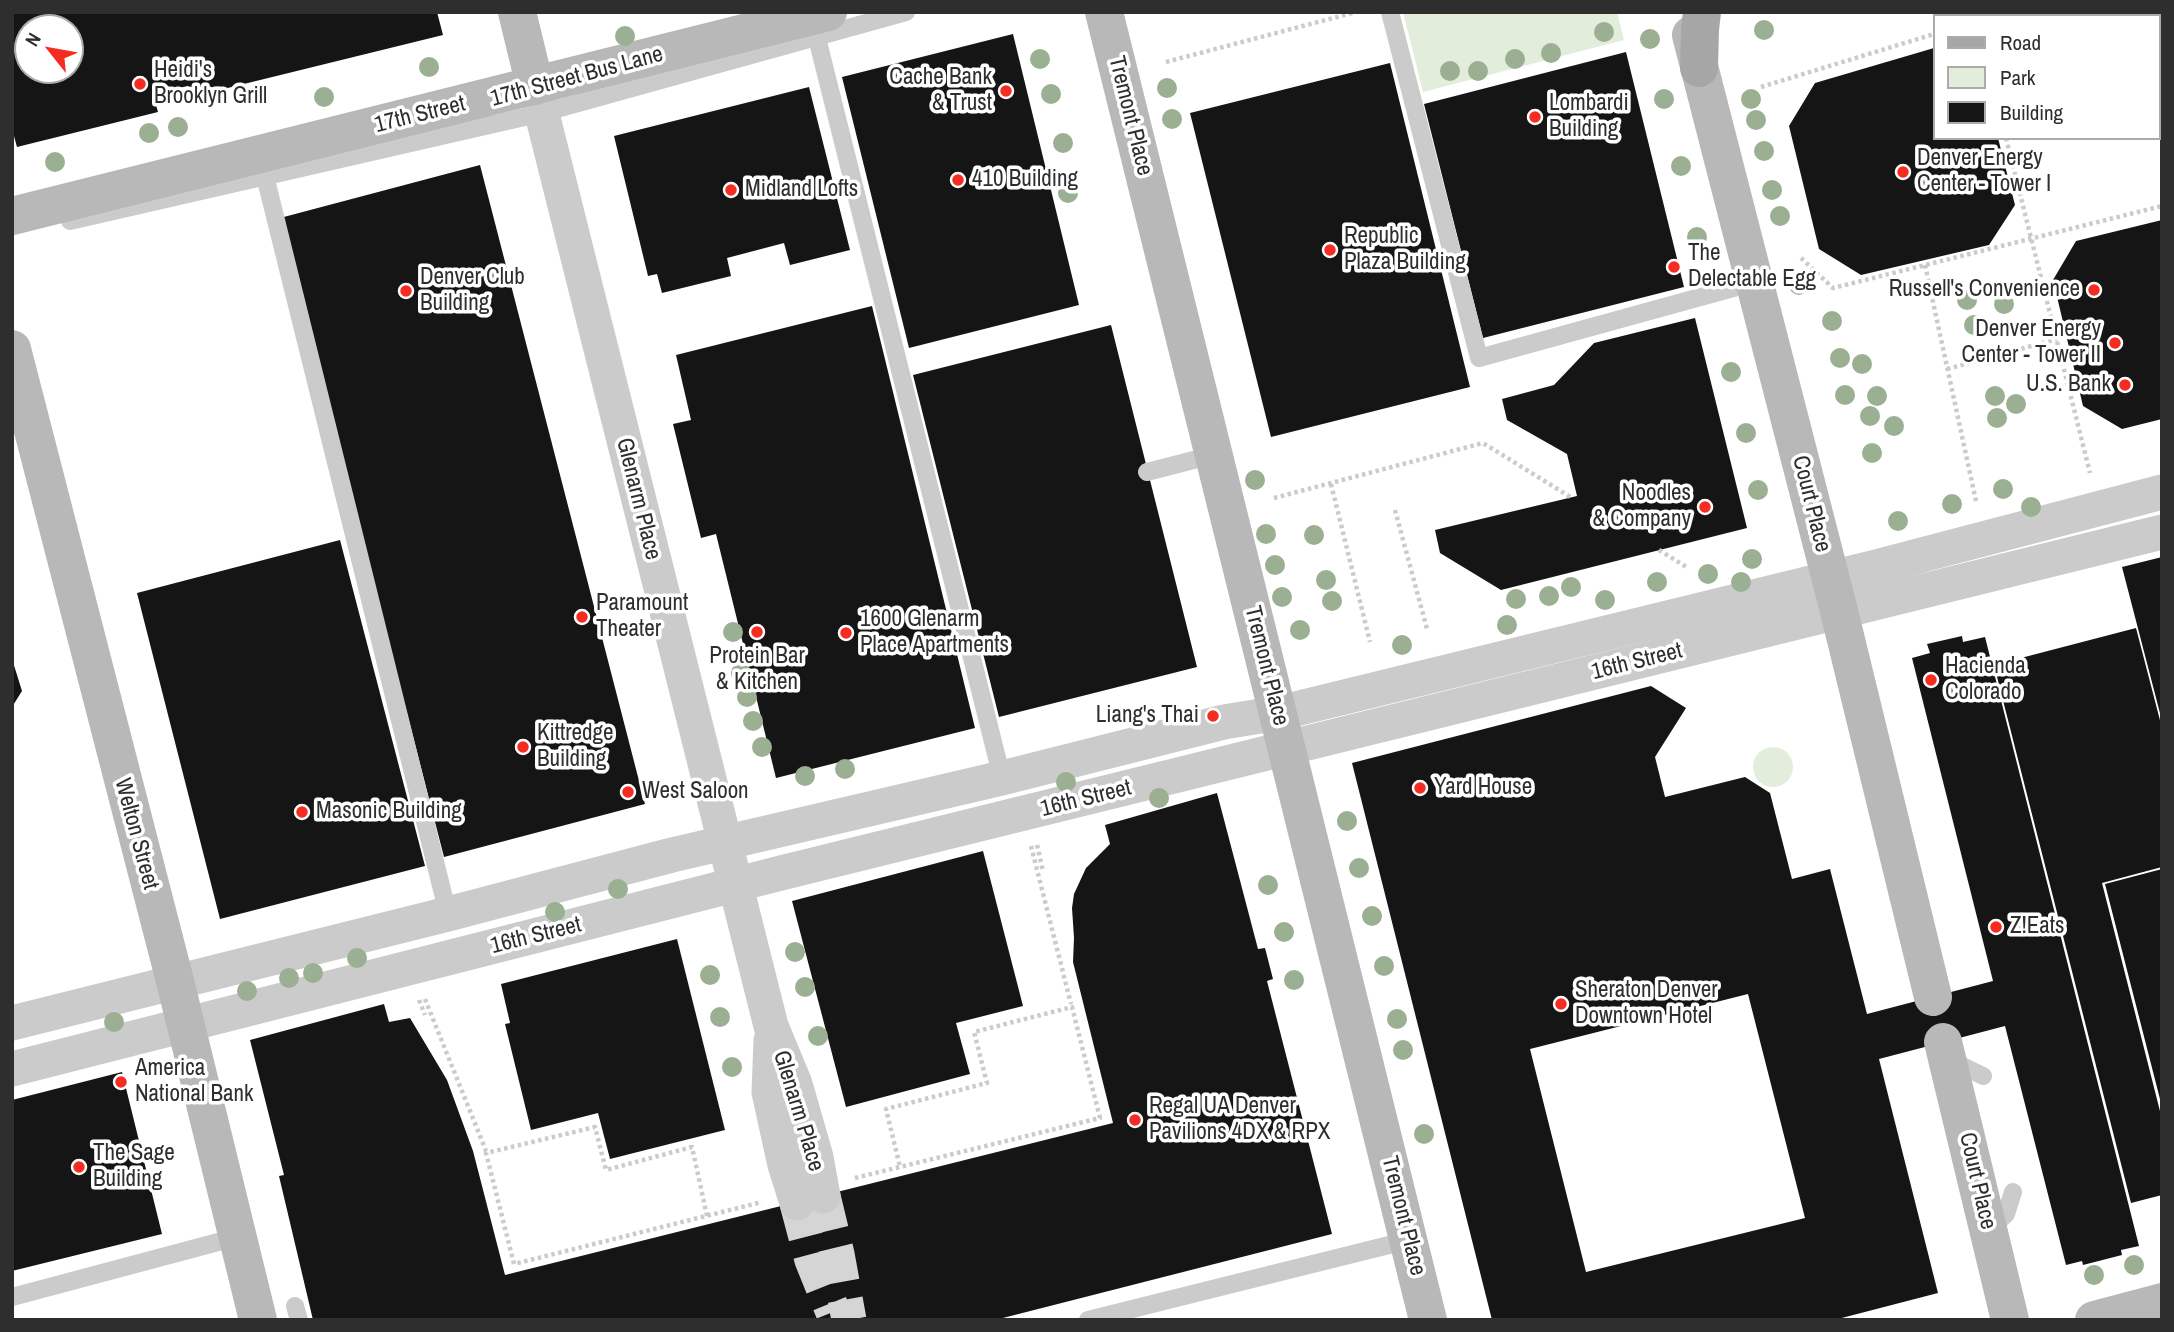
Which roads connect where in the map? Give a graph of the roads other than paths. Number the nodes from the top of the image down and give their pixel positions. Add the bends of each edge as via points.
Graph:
1 (517, 12) edge
2 (906, 12) edge
3 (1104, 12) edge
4 (1390, 12) edge
5 (1685, 12) edge
6 (1702, 12) edge
7 (817, 19) edge
8 (1699, 68) junction
9 (538, 100) junction
10 (262, 166) junction
11 (24, 227) edge
12 (1755, 282) junction
13 (12, 349) edge
14 (1213, 455) junction
15 (1147, 472) dead end
16 (2162, 492) edge
17 (2162, 532) edge
18 (1835, 595) junction
19 (1283, 731) junction
20 (1002, 778) junction
21 (725, 844) junction
22 (735, 885) junction
23 (448, 914) junction
24 (174, 981) junction
25 (1933, 997) dead end
26 (12, 1023) edge
27 (185, 1026) junction
28 (1945, 1050) joint
29 (12, 1069) edge
30 (1983, 1076) dead end
31 (2013, 1192) dead end
32 (810, 1199) tunnel mouth
33 (1989, 1230) junction
34 (237, 1237) junction
35 (1409, 1240) junction
36 (12, 1297) edge
37 (2162, 1302) edge
38 (258, 1320) edge
39 (1088, 1320) edge
40 (1428, 1320) edge
41 (2010, 1320) edge
42 (2094, 1320) edge

1 - 9 street, Glenarm Place
2 - 7 lane
3 - 14 street, Tremont Place
4 - 12 lane via 1479,358
5 - 8 street, Court Place
6 - 8 main road
7 - 9 street, 17th Street
7 - 20 lane
8 - 12 street, Court Place
9 - 10 street, 17th Street
9 - 21 street, Glenarm Place
10 - 11 street, 17th Street
10 - 23 lane
12 - 18 street, Court Place
13 - 24 street, Welton Street
14 - 15 lane
14 - 19 street, Tremont Place
16 - 18 street, 16th Street
17 - 18 street, 16th Street
18 - 19 street, 16th Street
18 - 25 street, Court Place
19 - 20 street, 16th Street via 1224,722
19 - 22 street, 16th Street
19 - 35 street, Tremont Place
20 - 21 street, 16th Street
21 - 22 street, Glenarm Place
21 - 23 street, 16th Street
22 - 27 street, 16th Street
22 - 32 street, Glenarm Place via 771,1026 769,1092 785,1165
23 - 24 street, 16th Street
24 - 26 street, 16th Street
24 - 27 street, Welton Street
27 - 29 street, 16th Street
27 - 34 street, Welton Street
28 - 30 lane
28 - 33 street, Court Place
31 - 33 lane via 2006,1214
33 - 41 street, Court Place
34 - 36 lane
34 - 38 street, Welton Street
35 - 39 lane
35 - 40 street, Tremont Place
37 - 42 street

